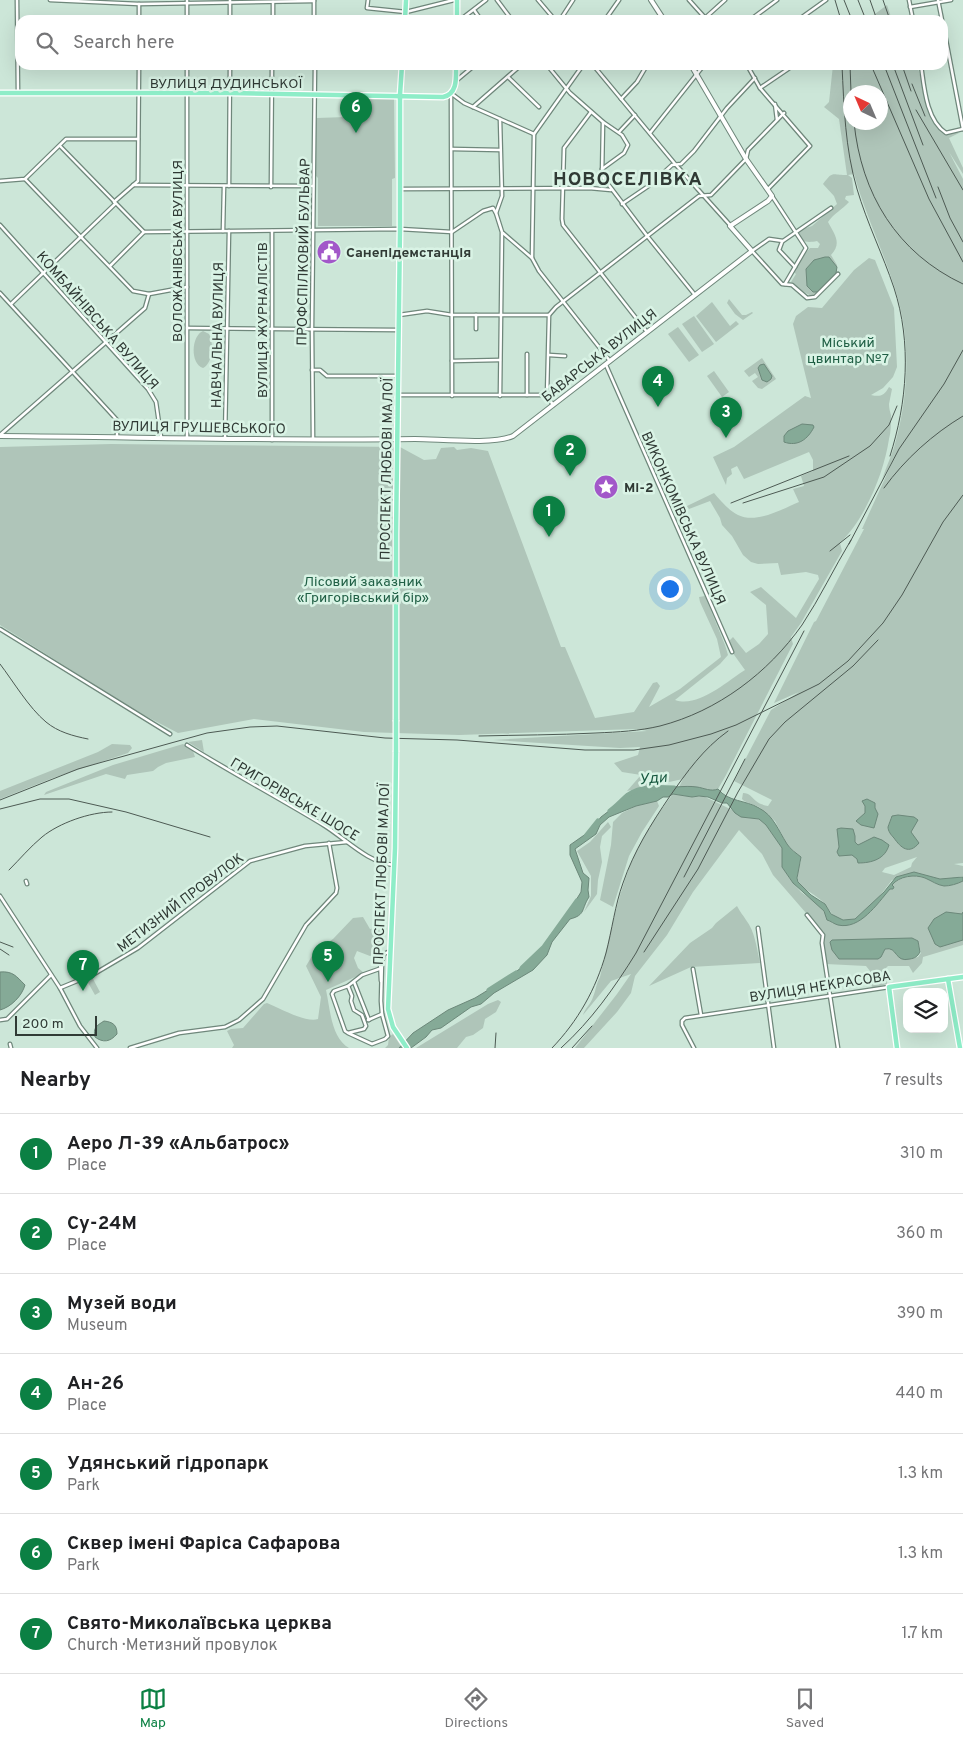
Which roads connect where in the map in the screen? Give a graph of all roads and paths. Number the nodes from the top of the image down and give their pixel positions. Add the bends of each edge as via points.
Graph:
1 (17, 0) edge
2 (50, 0) edge
3 (314, 0) edge
4 (368, 0) edge
5 (406, 0) edge
6 (456, 0) edge
7 (486, 0) edge
8 (497, 0) edge
9 (538, 0) edge
10 (574, 0) edge
11 (619, 0) edge
12 (651, 0) edge
13 (689, 0) edge
14 (725, 0) edge
15 (777, 0) edge
16 (826, 0) edge
17 (909, 0) edge
18 (951, 0) edge
19 (187, 1) edge
20 (230, 1) edge
21 (273, 1) junction
22 (445, 1) edge
23 (939, 1) edge
24 (139, 4) junction
25 (910, 7) junction
26 (474, 10) junction
27 (406, 12) junction
28 (17, 15) edge
29 (139, 15) edge
30 (187, 15) edge
31 (230, 15) edge
32 (273, 15) edge
33 (314, 15) edge
34 (406, 15) edge
35 (458, 15) edge
36 (466, 15) edge
37 (477, 15) edge
38 (508, 15) edge
39 (551, 15) edge
40 (564, 15) edge
41 (608, 15) edge
42 (661, 15) edge
43 (702, 15) edge
44 (710, 15) edge
45 (757, 15) edge
46 (805, 15) edge
47 (912, 15) edge
48 (941, 15) edge
49 (948, 50) edge
50 (18, 70) edge
51 (139, 70) edge
52 (187, 70) edge
53 (230, 70) edge
54 (272, 70) edge
55 (315, 70) edge
56 (402, 70) edge
57 (456, 70) edge
58 (469, 70) edge
59 (515, 70) edge
60 (551, 70) edge
61 (579, 70) edge
62 (597, 70) edge
63 (644, 70) edge
64 (694, 70) edge
65 (700, 70) edge
66 (750, 70) edge
67 (787, 70) edge
68 (922, 70) edge
69 (696, 75) junction
70 (507, 77) junction
71 (755, 78) junction
72 (456, 81) junction
73 (565, 88) junction
74 (760, 88) junction
75 (0, 93) edge
76 (18, 93) junction
77 (186, 93) junction
78 (230, 93) junction
79 (451, 93) junction
80 (139, 94) junction
81 (272, 94) junction
82 (315, 95) junction
83 (400, 95) junction
84 (621, 99) junction
85 (775, 103) junction
86 (473, 107) junction
87 (538, 107) dead end
88 (591, 112) junction
89 (784, 113) junction
90 (635, 115) junction
91 (721, 116) junction
92 (500, 119) junction
93 (777, 120) junction
94 (603, 122) junction
95 (963, 129) edge
96 (619, 132) junction
97 (534, 134) junction
98 (650, 134) junction
99 (138, 139) junction
100 (60, 146) junction
101 (452, 149) junction
102 (501, 150) junction
103 (746, 159) junction
104 (676, 165) junction
105 (601, 169) junction
106 (25, 179) junction
107 (0, 181) edge
108 (133, 185) junction
109 (187, 185) junction
110 (224, 186) junction
111 (230, 186) junction
112 (313, 186) junction
113 (271, 187) junction
114 (534, 188) junction
115 (563, 188) junction
116 (400, 189) junction
117 (452, 189) junction
118 (501, 189) junction
119 (611, 190) junction
120 (767, 190) junction
121 (704, 196) junction
122 (772, 196) junction
123 (115, 203) junction
124 (622, 204) junction
125 (831, 208) dead end
126 (496, 213) junction
127 (0, 225) edge
128 (730, 226) junction
129 (400, 229) junction
130 (313, 230) junction
131 (186, 231) junction
132 (223, 231) junction
133 (229, 231) junction
134 (272, 231) junction
135 (144, 232) junction
136 (452, 232) junction
137 (502, 232) junction
138 (795, 233) junction
139 (80, 237) junction
140 (648, 237) junction
141 (783, 241) junction
142 (752, 251) junction
143 (532, 258) junction
144 (110, 266) junction
145 (795, 266) junction
146 (44, 272) junction
147 (600, 273) junction
148 (838, 274) dead end
149 (784, 284) junction
150 (187, 287) junction
151 (0, 293) edge
152 (149, 294) junction
153 (695, 295) junction
154 (563, 302) junction
155 (11, 304) junction
156 (452, 315) junction
157 (476, 315) junction
158 (500, 315) junction
159 (550, 315) junction
160 (399, 316) junction
161 (187, 328) junction
162 (227, 328) junction
163 (271, 328) junction
164 (312, 328) junction
165 (476, 329) dead end
166 (398, 330) junction
167 (647, 332) junction
168 (105, 343) junction
169 (527, 354) dead end
170 (549, 355) junction
171 (565, 356) dead end
172 (500, 360) junction
173 (452, 361) junction
174 (610, 361) junction
175 (606, 365) junction
176 (312, 370) junction
177 (73, 372) junction
178 (398, 376) junction
179 (398, 395) junction
180 (452, 396) junction
181 (500, 396) junction
182 (527, 396) junction
183 (547, 396) junction
184 (553, 405) junction
185 (0, 436) edge
186 (117, 437) junction
187 (160, 437) junction
188 (187, 437) junction
189 (225, 439) junction
190 (313, 439) junction
191 (397, 439) junction
192 (272, 440) junction
193 (0, 629) edge
194 (732, 652) dead end
195 (170, 734) dead end
196 (187, 744) dead end
197 (347, 842) junction
198 (330, 843) junction
199 (394, 865) junction
200 (0, 896) edge
201 (807, 915) dead end
202 (758, 928) dead end
203 (390, 950) junction
204 (384, 954) junction
205 (379, 969) junction
206 (693, 969) dead end
207 (51, 975) junction
208 (963, 977) edge
209 (948, 979) junction
210 (354, 982) junction
211 (382, 985) junction
212 (348, 986) junction
213 (889, 987) junction
214 (60, 988) junction
215 (830, 996) junction
216 (768, 1005) junction
217 (382, 1014) junction
218 (701, 1015) junction
219 (0, 1020) edge
220 (369, 1020) junction
221 (365, 1021) junction
222 (348, 1033) junction
223 (10, 1044) dead end
224 (11, 1048) edge
225 (98, 1048) edge
226 (130, 1048) edge
227 (406, 1048) edge
228 (694, 1048) edge
229 (774, 1048) edge
230 (838, 1048) edge
231 (897, 1048) edge
232 (960, 1048) edge

1 - 28 street
2 - 24 street
3 - 21 street
3 - 33 street
4 - 27 street via 367,8
5 - 27 main road
6 - 22 street
6 - 35 main road
7 - 26 street
8 - 38 street
9 - 39 street
10 - 40 street
11 - 41 street
12 - 42 street
13 - 43 street
14 - 44 street
15 - 45 street
16 - 46 street
17 - 25 street
18 - 23 street
19 - 20 street
19 - 24 street
19 - 30 street
20 - 21 street
20 - 31 street
21 - 32 street
22 - 27 street
23 - 25 street
23 - 48 street
24 - 29 street
25 - 47 street
26 - 36 street
26 - 37 street
27 - 34 main road
49 - 95 street
50 - 76 street
51 - 80 street
52 - 77 street, ВОЛОЖАНІВСЬКА ВУЛИЦЯ
53 - 78 street
54 - 81 street
55 - 82 street, ПРОФСПІЛКОВИЙ БУЛЬВАР
56 - 83 main road, ПРОСПЕКТ ЛЮБОВІ МАЛОЇ
57 - 72 main road
58 - 72 street
59 - 70 street
60 - 73 street
61 - 73 street
62 - 84 street
63 - 84 street
64 - 69 street
65 - 69 street
66 - 71 street
67 - 74 street
68 - 95 street via 926,97 940,129 946,133
69 - 91 street
69 - 98 street
70 - 86 street
70 - 87 street
71 - 74 street
71 - 91 street
72 - 79 main road
73 - 88 street
73 - 97 street
74 - 85 street
75 - 76 main road, ВУЛИЦЯ ДУДИНСЬКОЇ
76 - 80 main road, ВУЛИЦЯ ДУДИНСЬКОЇ
77 - 78 main road, ВУЛИЦЯ ДУДИНСЬКОЇ
77 - 80 main road, ВУЛИЦЯ ДУДИНСЬКОЇ
77 - 109 street, ВОЛОЖАНІВСЬКА ВУЛИЦЯ
78 - 81 main road, ВУЛИЦЯ ДУДИНСЬКОЇ
78 - 111 street
79 - 83 main road, ВУЛИЦЯ ДУДИНСЬКОЇ via 443,97
79 - 86 street
79 - 101 street
80 - 99 street
81 - 82 main road, ВУЛИЦЯ ДУДИНСЬКОЇ
81 - 113 street
82 - 83 main road, ВУЛИЦЯ ДУДИНСЬКОЇ
82 - 112 street, ПРОФСПІЛКОВИЙ БУЛЬВАР
83 - 116 main road, ПРОСПЕКТ ЛЮБОВІ МАЛОЇ
84 - 90 street
85 - 89 street
85 - 93 street
86 - 92 street
88 - 94 street
88 - 115 street via 564,148
89 - 93 street
89 - 120 street via 810,146
90 - 96 street
90 - 98 street
91 - 103 street
91 - 104 street via 694,151
92 - 97 street
92 - 102 street
93 - 103 street via 748,150
94 - 96 street
94 - 105 street
96 - 105 street via 628,145 624,153
97 - 114 street
98 - 104 street
99 - 100 street via 66,139
99 - 108 street via 138,181
100 - 106 street
100 - 123 street
101 - 102 street
101 - 117 street
102 - 118 street
103 - 120 street
103 - 121 street via 711,195
104 - 121 street
104 - 124 street
105 - 119 street
106 - 107 street
106 - 139 street
108 - 109 street
108 - 123 street
109 - 110 street
109 - 131 street, ВОЛОЖАНІВСЬКА ВУЛИЦЯ
110 - 111 street
110 - 132 street
111 - 113 street
112 - 113 street
112 - 130 street, ПРОФСПІЛКОВИЙ БУЛЬВАР
114 - 115 street
114 - 118 street
114 - 143 street
115 - 119 street
115 - 147 street via 563,225
116 - 117 street
116 - 129 main road, ПРОСПЕКТ ЛЮБОВІ МАЛОЇ
117 - 118 street
117 - 136 street
118 - 126 street
119 - 124 street
120 - 122 street
121 - 128 street
121 - 140 street via 699,196
122 - 128 street
122 - 138 street
123 - 135 street
123 - 139 street
124 - 140 street
125 - 138 street, БАВАРСЬКА ВУЛИЦЯ
126 - 136 street via 493,208 483,211
126 - 137 street
127 - 146 street, КОМБАЙНІВСЬКА ВУЛИЦЯ
128 - 142 street
129 - 130 street
129 - 136 street
129 - 160 main road, ПРОСПЕКТ ЛЮБОВІ МАЛОЇ
130 - 134 street
130 - 164 street, ПРОФСПІЛКОВИЙ БУЛЬВАР
131 - 132 street
131 - 135 street
131 - 150 street, ВОЛОЖАНІВСЬКА ВУЛИЦЯ
132 - 133 street
133 - 134 street
133 - 162 street, НАВЧАЛЬНА ВУЛИЦЯ
134 - 163 street, ВУЛИЦЯ ЖУРНАЛІСТІВ
135 - 144 street
136 - 156 street
137 - 143 street
137 - 158 street
138 - 141 street, БАВАРСЬКА ВУЛИЦЯ
138 - 145 street via 806,248
139 - 144 street
139 - 146 street
140 - 147 street
140 - 153 street
141 - 142 street, БАВАРСЬКА ВУЛИЦЯ via 770,239
141 - 145 street via 779,250
142 - 149 street
142 - 153 street, БАВАРСЬКА ВУЛИЦЯ
143 - 154 street via 538,272
144 - 152 street via 133,291
145 - 149 street
146 - 155 street
146 - 168 street, КОМБАЙНІВСЬКА ВУЛИЦЯ
147 - 154 street
147 - 167 street
148 - 149 street via 811,299 792,285
150 - 152 street
150 - 161 street, ВОЛОЖАНІВСЬКА ВУЛИЦЯ
151 - 155 street
152 - 168 street via 145,308
153 - 167 street, БАВАРСЬКА ВУЛИЦЯ
154 - 159 street
154 - 174 street
155 - 177 street
156 - 157 street
156 - 160 street via 427,311
156 - 173 street
157 - 158 street
157 - 165 street
158 - 159 street
158 - 172 street
159 - 170 street
160 - 166 main road, ПРОСПЕКТ ЛЮБОВІ МАЛОЇ
161 - 162 street
161 - 188 street, ВОЛОЖАНІВСЬКА ВУЛИЦЯ
162 - 163 street
162 - 189 street, НАВЧАЛЬНА ВУЛИЦЯ
163 - 164 street
163 - 192 street, ВУЛИЦЯ ЖУРНАЛІСТІВ
164 - 166 street
164 - 176 street, ПРОФСПІЛКОВИЙ БУЛЬВАР
166 - 178 main road, ПРОСПЕКТ ЛЮБОВІ МАЛОЇ
167 - 174 street, БАВАРСЬКА ВУЛИЦЯ
168 - 177 street
168 - 187 street, КОМБАЙНІВСЬКА ВУЛИЦЯ via 156,402
169 - 182 street
170 - 171 street
170 - 183 street
172 - 173 street
172 - 181 street
173 - 180 street
174 - 175 street, БАВАРСЬКА ВУЛИЦЯ
175 - 184 street, БАВАРСЬКА ВУЛИЦЯ
175 - 194 street, ВИКОНКОМІВСЬКА ВУЛИЦЯ
176 - 178 street via 320,370 327,376
176 - 190 street, ПРОФСПІЛКОВИЙ БУЛЬВАР
177 - 185 street
177 - 186 street via 117,420
178 - 179 main road, ПРОСПЕКТ ЛЮБОВІ МАЛОЇ
179 - 180 street
179 - 191 main road, ПРОСПЕКТ ЛЮБОВІ МАЛОЇ
180 - 181 street
181 - 182 street
182 - 183 street
183 - 184 street
184 - 191 street, БАВАРСЬКА ВУЛИЦЯ via 513,436 500,440
185 - 186 street, ВУЛИЦЯ ГРУШЕВСЬКОГО
186 - 187 street, ВУЛИЦЯ ГРУШЕВСЬКОГО
187 - 188 street, ВУЛИЦЯ ГРУШЕВСЬКОГО
188 - 189 street, ВУЛИЦЯ ГРУШЕВСЬКОГО
189 - 192 street, ВУЛИЦЯ ГРУШЕВСЬКОГО
190 - 191 street, ВУЛИЦЯ ГРУШЕВСЬКОГО
190 - 192 street, ВУЛИЦЯ ГРУШЕВСЬКОГО
191 - 199 main road, ПРОСПЕКТ ЛЮБОВІ МАЛОЇ, bridge
193 - 195 street
196 - 197 street, ГРИГОРІВСЬКЕ ШОСЕ
197 - 198 street, МЕТИЗНИЙ ПРОВУЛОК
197 - 199 street, ГРИГОРІВСЬКЕ ШОСЕ via 383,864
198 - 214 street, МЕТИЗНИЙ ПРОВУЛОК via 305,846 250,861 138,948 94,974
198 - 226 street via 336,893 306,925 263,999 239,1020 225,1027 180,1033
199 - 203 main road, ПРОСПЕКТ ЛЮБОВІ МАЛОЇ
200 - 207 street
201 - 215 street via 823,935
202 - 216 street
203 - 204 street
203 - 227 main road, ПРОСПЕКТ ЛЮБОВІ МАЛОЇ via 389,1018
204 - 205 street
204 - 211 street
205 - 210 street via 362,975
205 - 211 street
206 - 218 street
207 - 214 street
207 - 219 street via 7,1019
208 - 209 main road, ВУЛИЦЯ НЕКРАСОВА
209 - 213 main road, ВУЛИЦЯ НЕКРАСОВА
209 - 232 main road
210 - 212 street
210 - 220 street
211 - 217 street
212 - 221 street via 354,1010
212 - 222 street via 332,994
213 - 215 street, ВУЛИЦЯ НЕКРАСОВА
213 - 231 main road
214 - 225 street via 80,1026
215 - 216 street, ВУЛИЦЯ НЕКРАСОВА
215 - 230 street
216 - 218 street, ВУЛИЦЯ НЕКРАСОВА
216 - 229 street
217 - 220 street
217 - 222 street via 386,1039 372,1044
218 - 228 street, ВУЛИЦЯ НЕКРАСОВА via 682,1021
220 - 221 street
221 - 222 street via 364,1029
223 - 224 street

